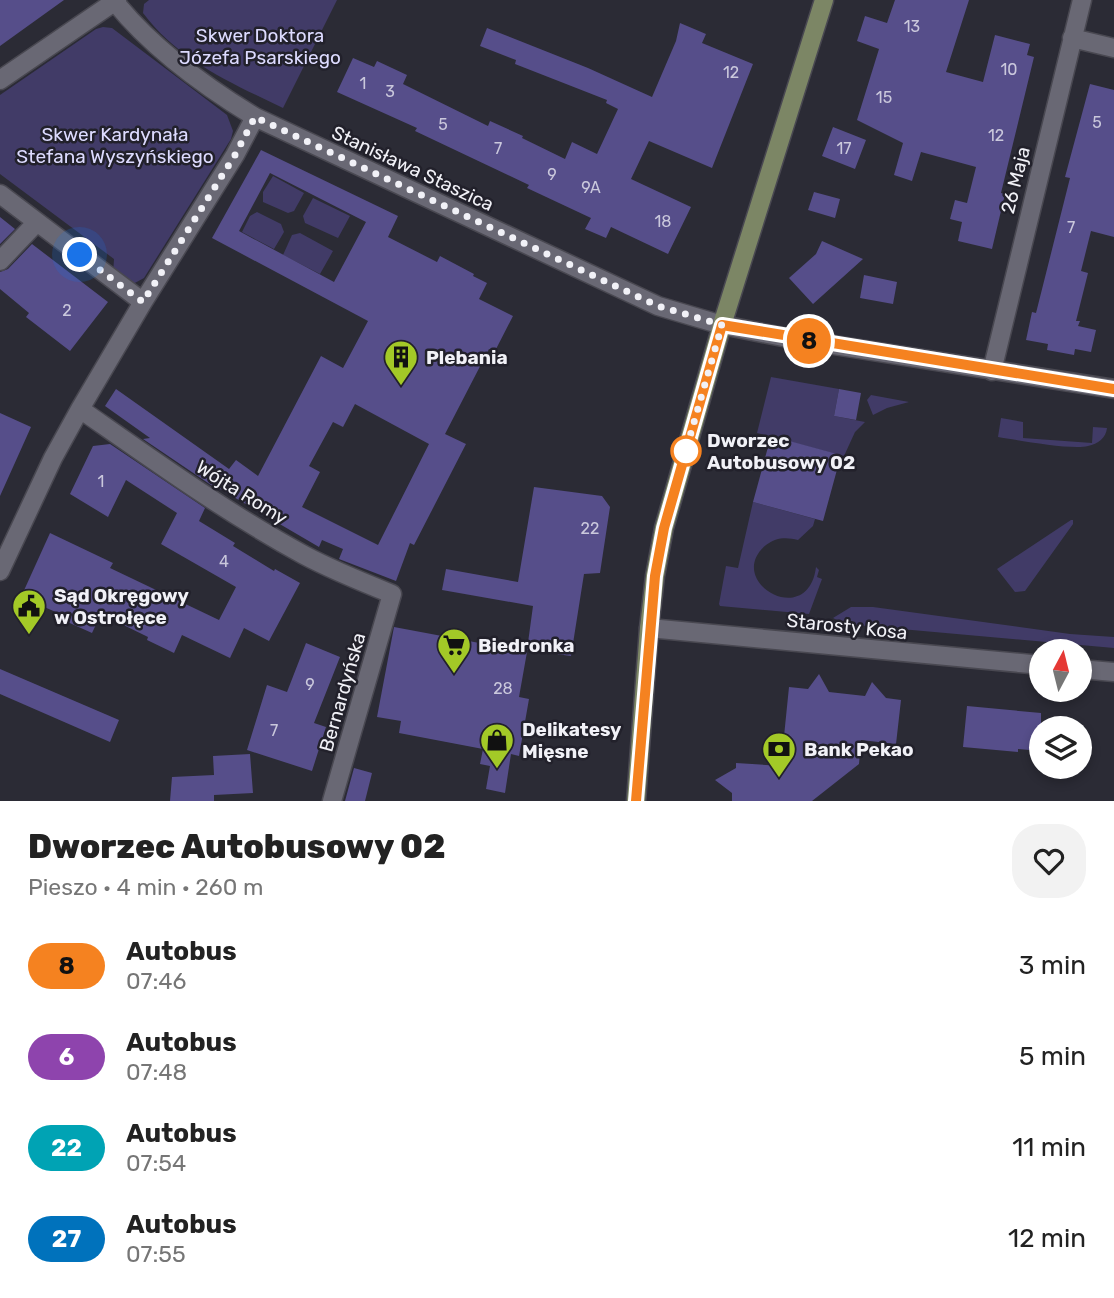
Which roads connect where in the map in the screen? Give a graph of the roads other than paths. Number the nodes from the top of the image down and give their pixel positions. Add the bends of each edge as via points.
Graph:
1 (824, 0) edge
2 (1082, 0) edge
3 (116, 1) edge
4 (1072, 38) junction
5 (1114, 48) edge
6 (0, 80) edge
7 (255, 117) junction
8 (0, 194) edge
9 (37, 222) junction
10 (0, 261) edge
11 (143, 302) junction
12 (722, 325) junction
13 (992, 371) junction
14 (1114, 389) edge
15 (80, 409) junction
16 (0, 571) edge
17 (392, 594) joint
18 (649, 628) junction
19 (1029, 664) edge
20 (1092, 670) edge
21 (1114, 672) edge
22 (332, 801) edge
23 (636, 801) edge

1 - 12 street
2 - 4 street, 26 Maja
3 - 6 street
3 - 7 street, Stanisława Staszica via 135,27
4 - 5 street
4 - 13 street, 26 Maja
7 - 11 street
7 - 12 street, Stanisława Staszica via 658,306
8 - 9 street
9 - 10 street
9 - 11 street
11 - 15 street
12 - 13 street, Stanisława Staszica
12 - 18 street via 664,528
13 - 14 street, Stanisława Staszica
15 - 16 street
15 - 17 street, Wójta Romy via 264,532
17 - 22 street, Bernardyńska
18 - 19 street, Starosty Kosa
18 - 23 street
20 - 21 street

